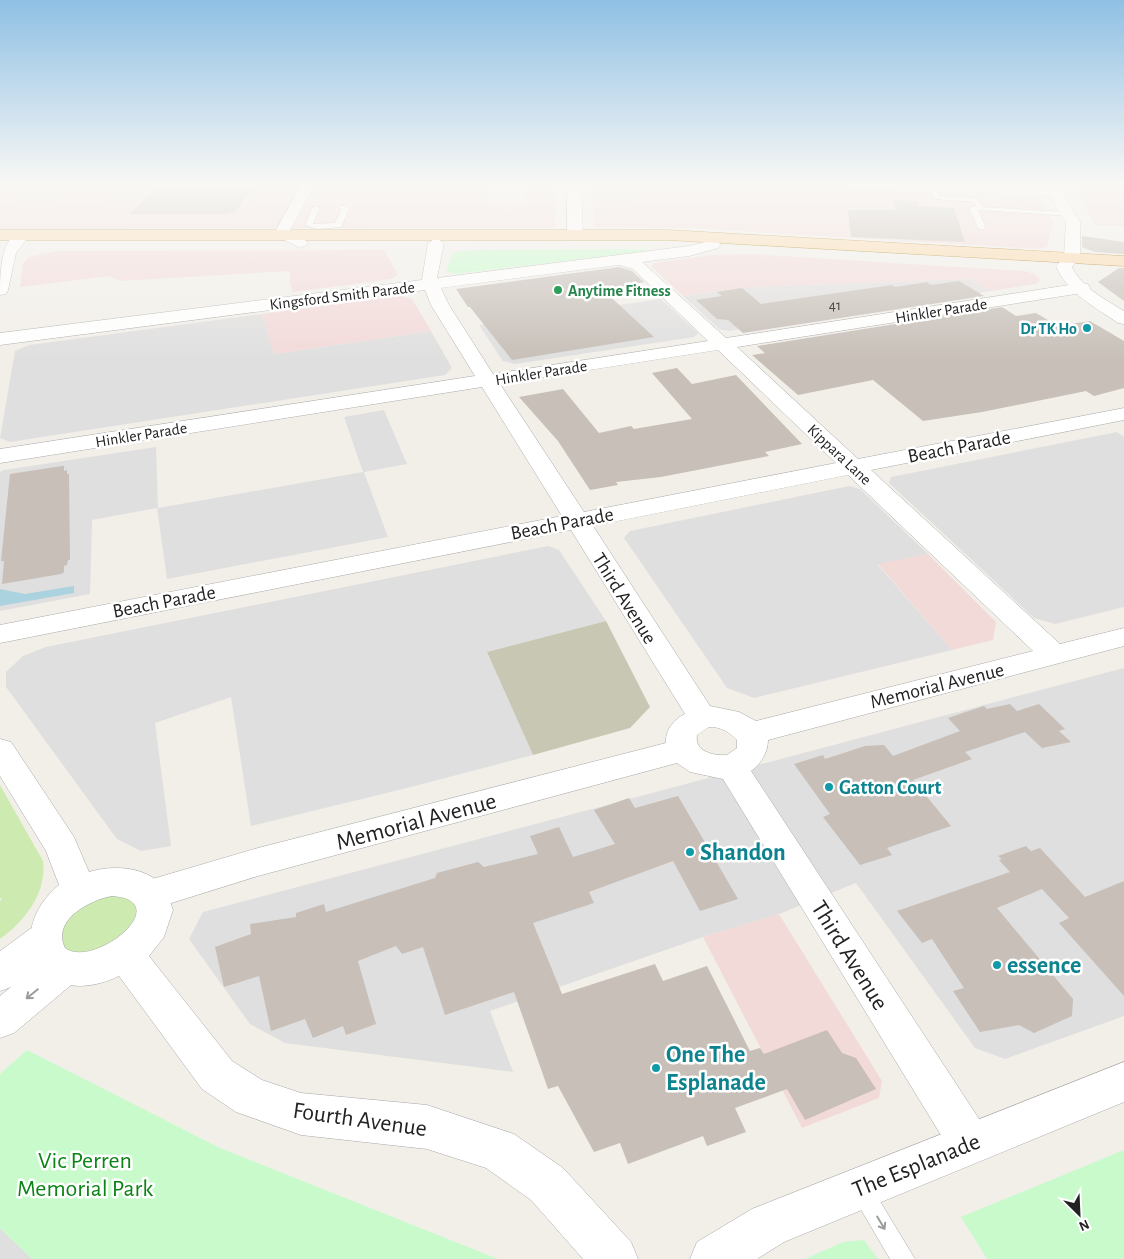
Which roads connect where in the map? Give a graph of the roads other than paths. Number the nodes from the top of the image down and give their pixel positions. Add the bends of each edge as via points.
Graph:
1 (436, 243) edge
2 (9, 244) edge
3 (540, 244) edge
4 (815, 244) edge
5 (1070, 244) edge
6 (713, 245) junction
7 (621, 260) junction
8 (3, 262) edge
9 (1068, 262) junction
10 (1124, 262) edge
11 (1124, 269) edge
12 (430, 283) junction
13 (1082, 288) junction
14 (0, 290) edge
15 (1124, 320) edge
16 (0, 339) edge
17 (722, 344) junction
18 (488, 380) junction
19 (1124, 414) edge
20 (0, 456) edge
21 (854, 467) junction
22 (577, 520) junction
23 (0, 634) edge
24 (1124, 637) edge
25 (1054, 655) junction
26 (702, 717) junction
27 (750, 734) junction
28 (684, 749) junction
29 (0, 750) edge
30 (731, 766) junction
31 (79, 891) junction
32 (150, 895) junction
33 (54, 954) junction
34 (126, 955) junction
35 (0, 974) edge
36 (0, 1020) edge
37 (1124, 1082) edge
38 (970, 1143) junction
39 (860, 1188) junction
40 (614, 1259) edge
41 (714, 1259) edge
42 (903, 1259) edge

1 - 12 street, Third Avenue via 429,271
2 - 8 street
3 - 6 main road
4 - 9 main road
5 - 9 street
6 - 7 street, Kingsford Smith Parade
6 - 9 main road
7 - 12 street, Kingsford Smith Parade
7 - 17 street, Kippara Lane via 639,266
8 - 14 street
9 - 10 main road
9 - 11 main road
9 - 13 street via 1070,278
12 - 16 street, Kingsford Smith Parade
12 - 18 street, Third Avenue via 440,305
13 - 15 street
13 - 17 street, Hinkler Parade
17 - 18 street, Hinkler Parade
17 - 21 street, Kippara Lane
18 - 20 street, Hinkler Parade
18 - 22 street, Third Avenue
19 - 21 street, Beach Parade
21 - 22 street, Beach Parade
21 - 25 street, Kippara Lane
22 - 23 street, Beach Parade
22 - 26 street, Third Avenue
24 - 25 street, Memorial Avenue
25 - 27 street, Memorial Avenue
26 - 27 street via 730,719 744,726
26 - 28 street via 693,720 682,733
27 - 30 street via 753,742 748,757
28 - 30 street via 704,764 720,768
28 - 32 street, Memorial Avenue via 258,862
29 - 31 street via 62,847
30 - 38 street, Third Avenue
31 - 32 street via 112,881 141,886
31 - 33 street via 53,913 46,927
32 - 34 street via 153,918 148,931
33 - 34 street via 78,970 111,964
33 - 35 street
33 -> 36 street
34 - 40 street, Fourth Avenue via 217,1075 251,1097 302,1114 427,1127 498,1150 547,1184
37 - 38 street, The Esplanade
38 - 39 street, The Esplanade
39 - 41 street, The Esplanade via 768,1225
39 -> 42 lane

